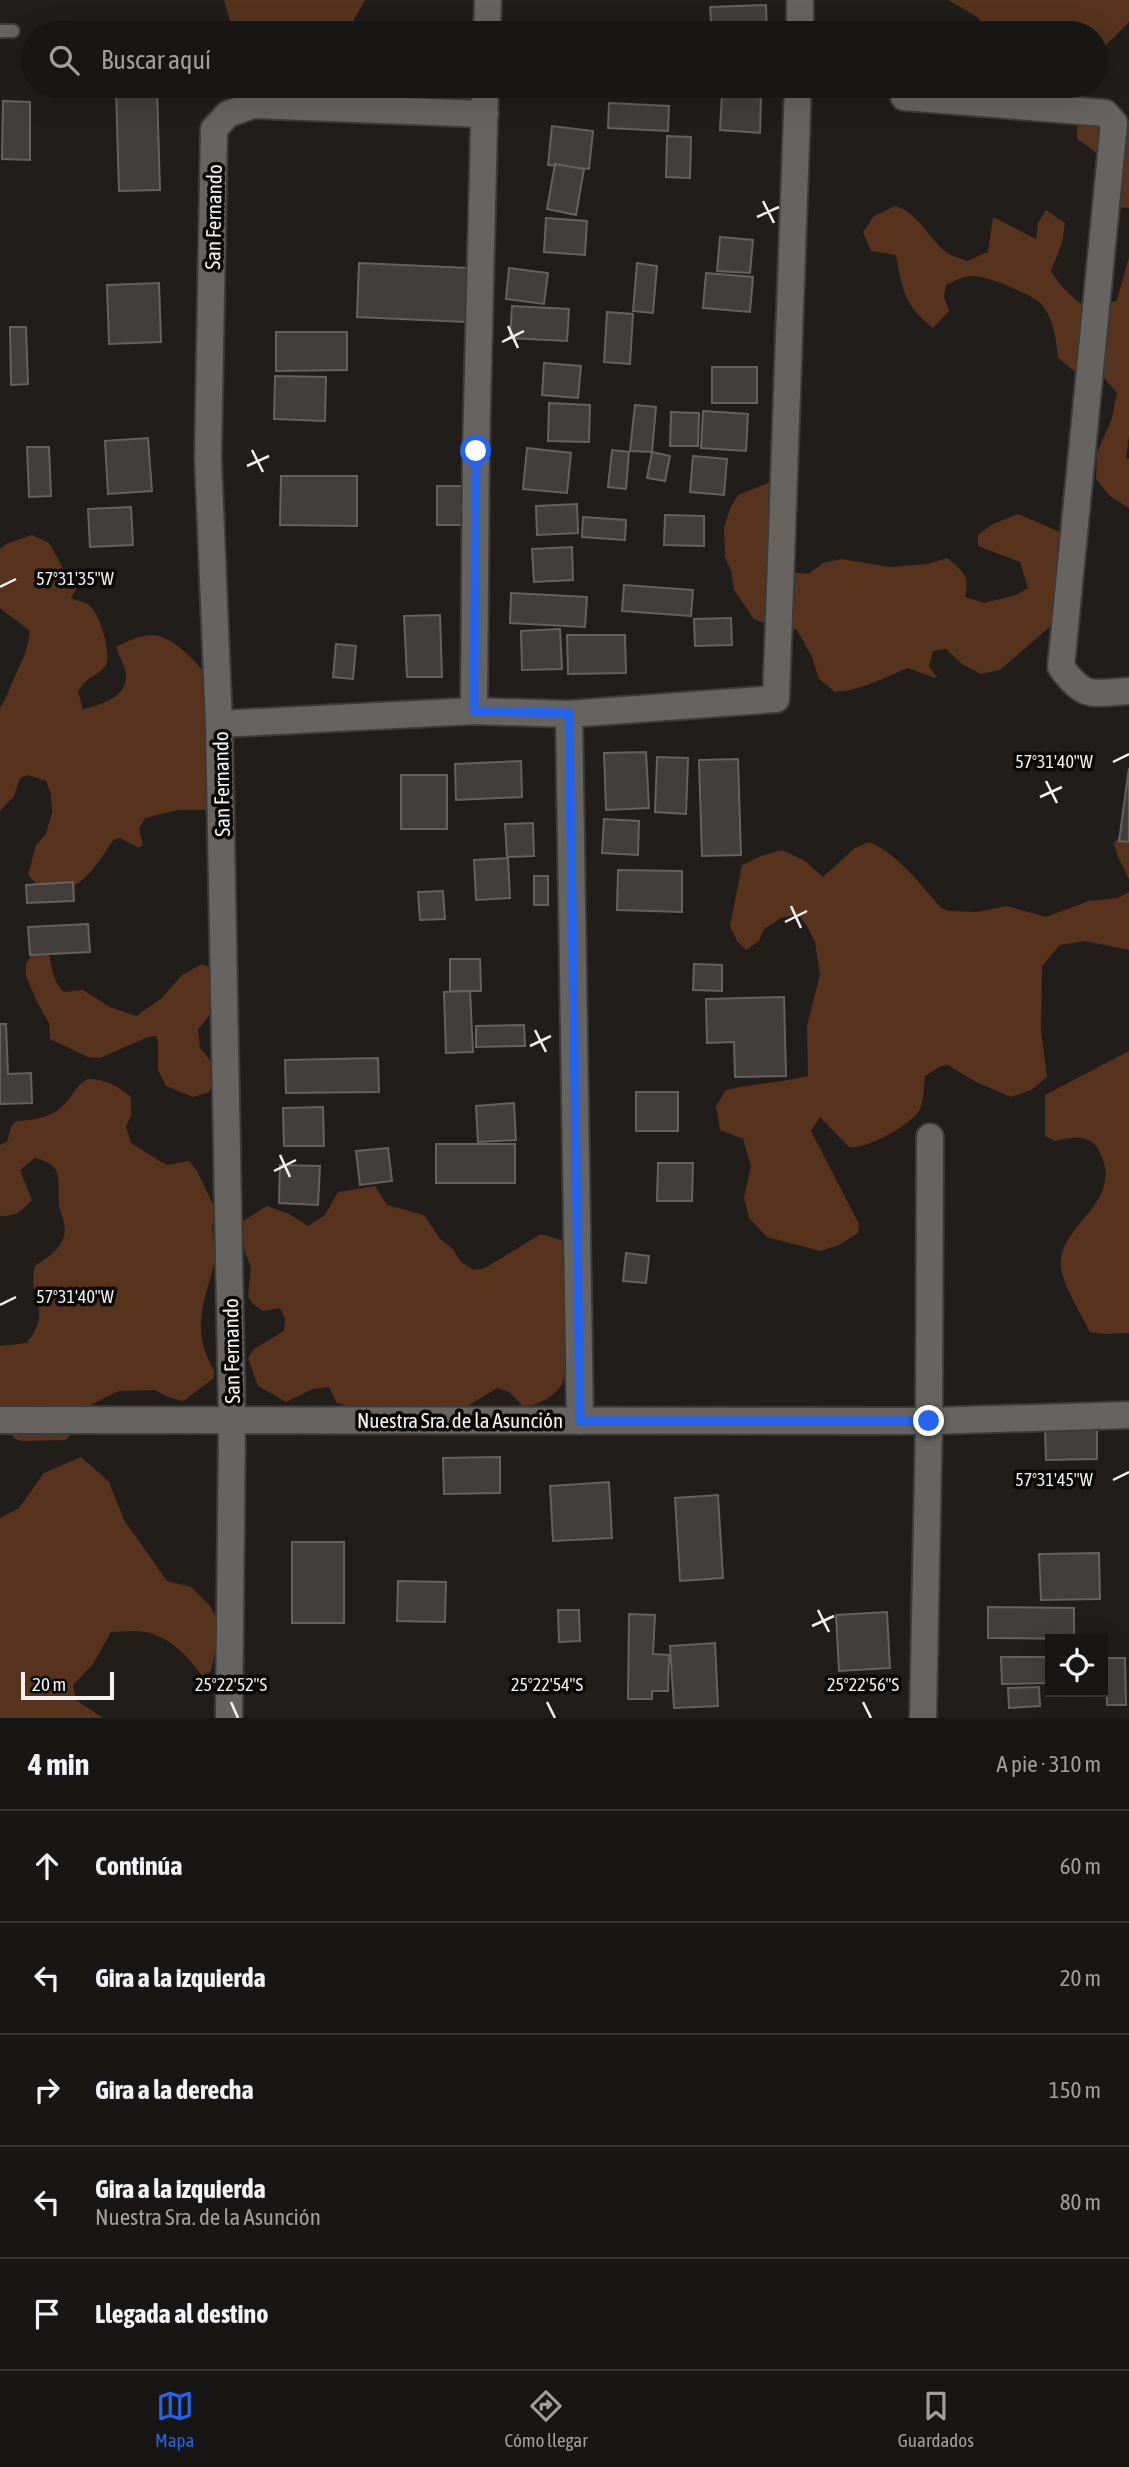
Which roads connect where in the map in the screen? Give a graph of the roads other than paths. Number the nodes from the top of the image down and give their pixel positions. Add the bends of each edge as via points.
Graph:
1 (488, 0) edge
2 (800, 0) edge
3 (487, 21) edge
4 (800, 21) edge
5 (485, 98) edge
6 (798, 98) edge
7 (917, 98) edge
8 (485, 114) junction
9 (1129, 691) edge
10 (474, 711) junction
11 (569, 713) junction
12 (219, 724) junction
13 (930, 1137) dead end
14 (1129, 1415) edge
15 (0, 1420) edge
16 (232, 1420) junction
17 (580, 1421) junction
18 (929, 1421) junction
19 (229, 1718) edge
20 (923, 1718) edge

1 - 3 street
2 - 4 street
5 - 8 street
6 - 11 street via 776,699
7 - 9 street via 1105,113 1114,123 1061,667 1087,694
8 - 10 street
8 - 12 street, San Fernando via 253,105 228,114 214,129 208,458
10 - 11 street
10 - 12 street
11 - 17 street
12 - 16 street, San Fernando
13 - 18 street
14 - 18 street, Nuestra Sra. de la Asunción
15 - 16 street, Nuestra Sra. de la Asunción
16 - 17 street, Nuestra Sra. de la Asunción
16 - 19 street, San Fernando
17 - 18 street, Nuestra Sra. de la Asunción
18 - 20 street

